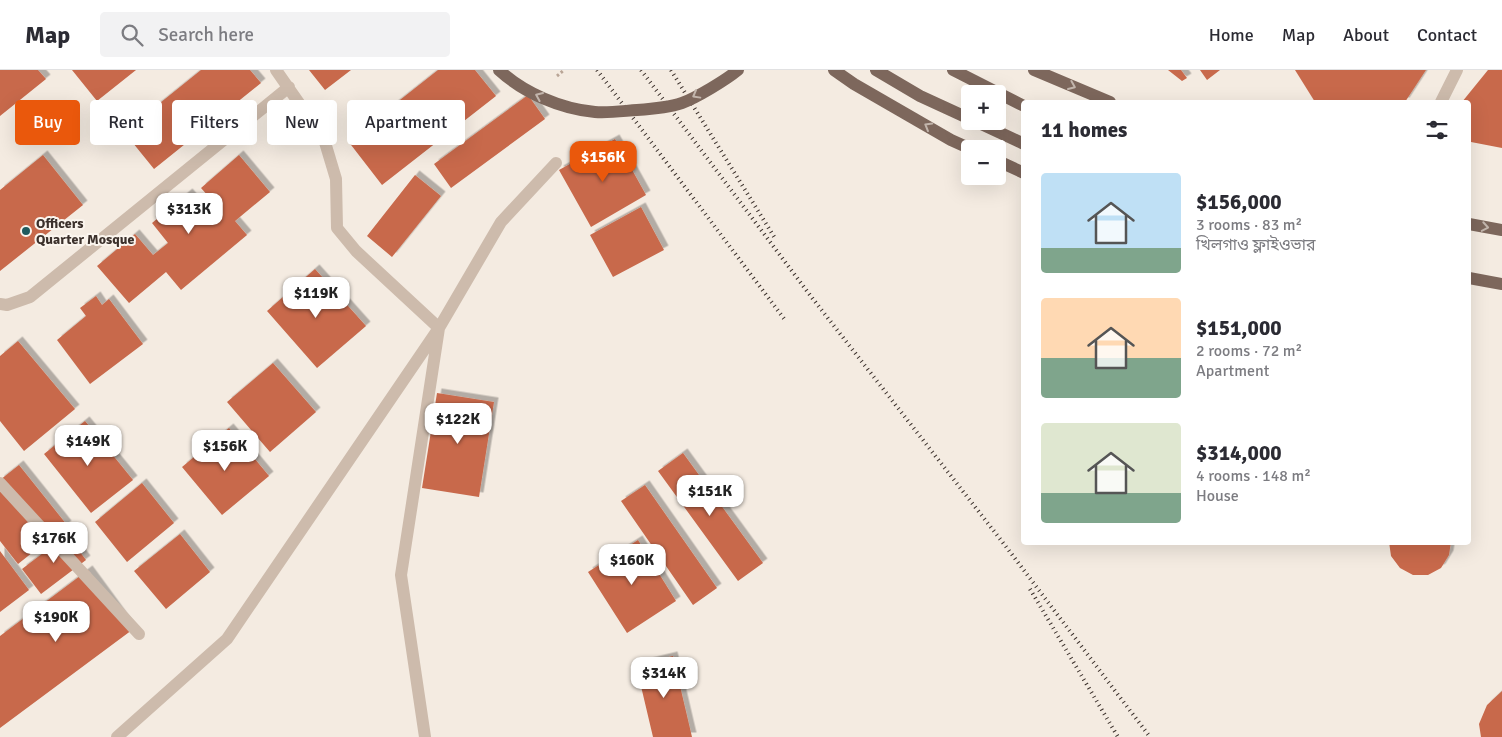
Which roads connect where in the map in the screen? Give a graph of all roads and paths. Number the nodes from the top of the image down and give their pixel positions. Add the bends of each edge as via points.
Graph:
1 (276, 70) edge
2 (499, 70) edge
3 (738, 70) edge
4 (834, 70) edge
5 (876, 70) edge
6 (953, 70) edge
7 (1034, 70) edge
8 (1457, 70) edge
9 (289, 87) junction
10 (1105, 100) edge
11 (1442, 100) edge
12 (1021, 104) edge
13 (961, 115) edge
14 (994, 130) edge
15 (1021, 143) edge
16 (961, 144) edge
17 (556, 163) dead end
18 (1006, 165) edge
19 (1021, 172) edge
20 (1471, 224) edge
21 (1502, 230) edge
22 (1472, 280) edge
23 (1502, 284) edge
24 (0, 304) edge
25 (439, 328) junction
26 (0, 483) edge
27 (139, 634) dead end
28 (117, 737) edge
29 (425, 737) edge

1 - 9 street
3 -> 2 main road, bridge via 683,102 658,108 594,112 534,95
16 -> 4 main road
5 - 13 main road
6 - 12 main road
7 -> 10 main road
8 - 11 street
9 - 24 street via 30,297 7,305
9 - 25 street via 324,139 336,179 337,228 356,251
14 - 15 main road
17 - 25 street via 501,222
18 - 19 main road
20 -> 21 main road
22 - 23 main road
25 - 28 street via 227,639
25 - 29 street via 401,575
26 - 27 street

